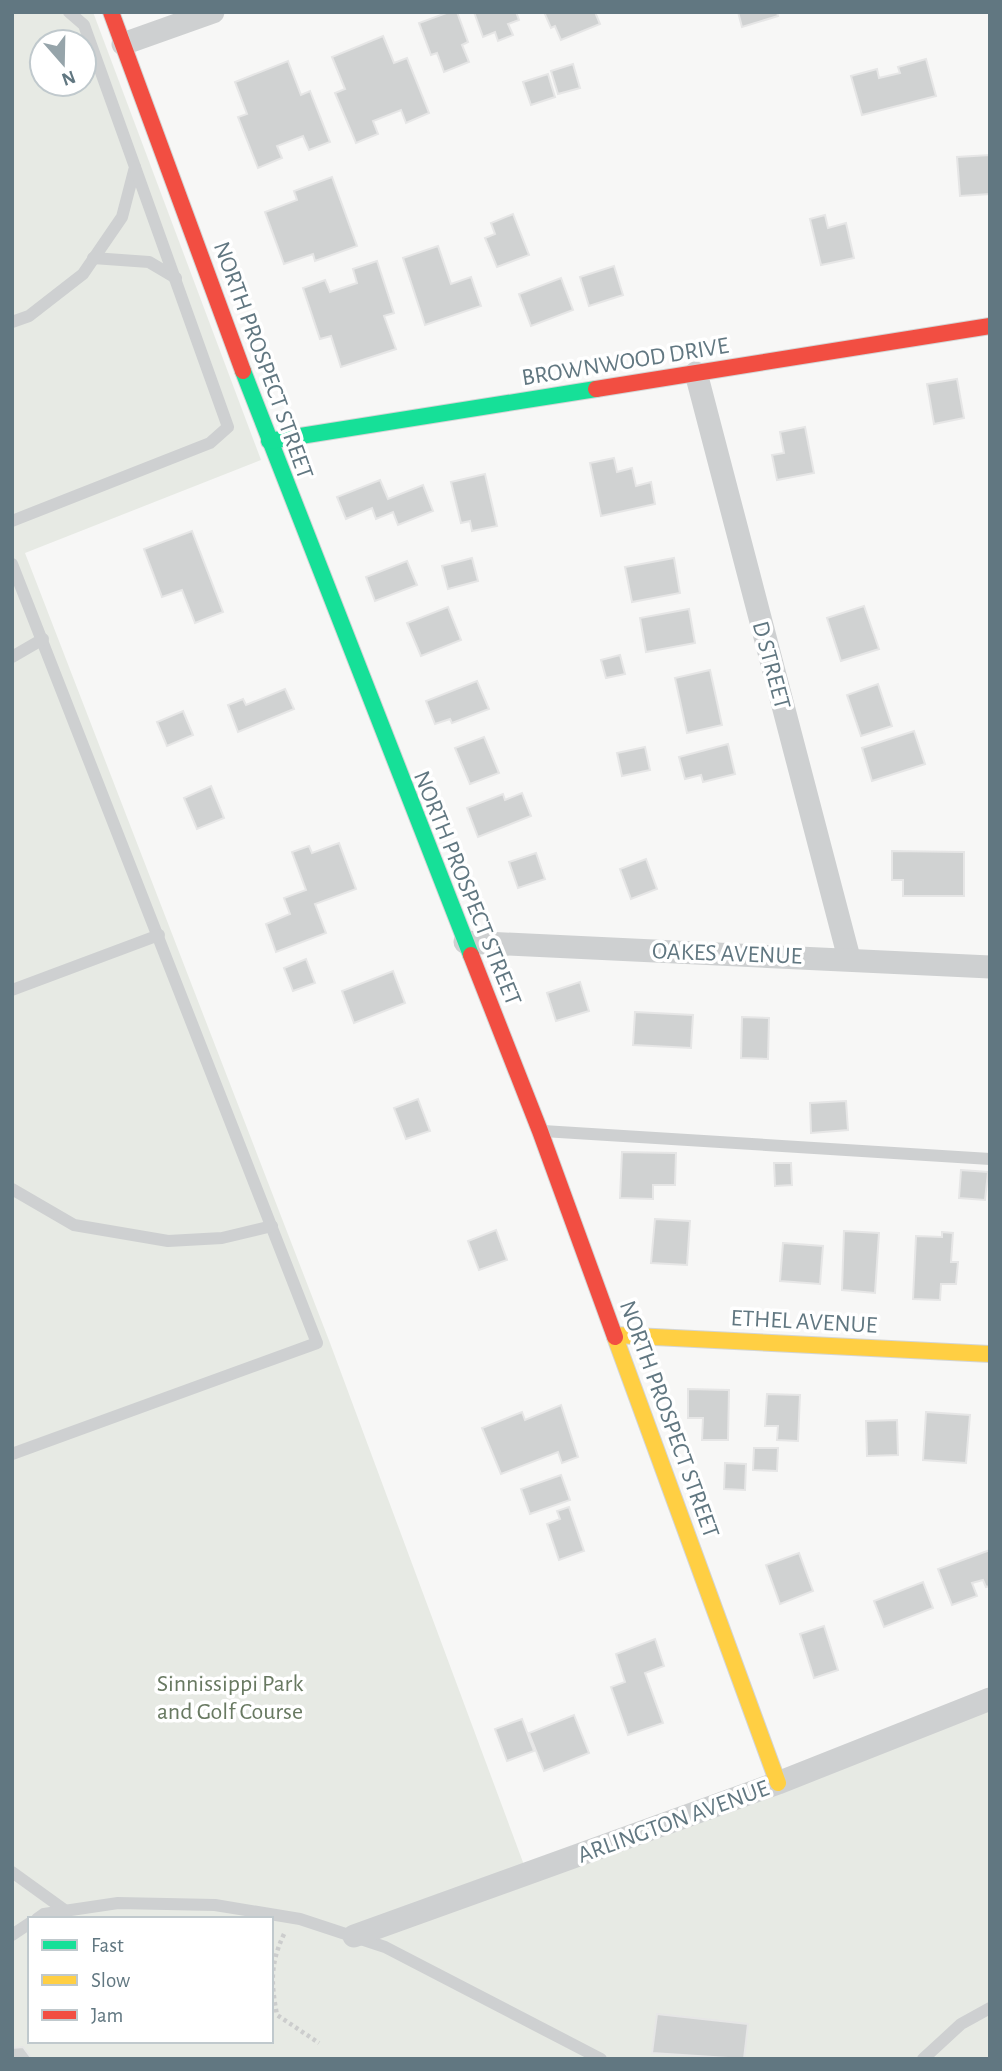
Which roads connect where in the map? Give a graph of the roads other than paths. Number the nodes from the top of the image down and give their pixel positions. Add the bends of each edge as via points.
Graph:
1 (69, 12) edge
2 (79, 12) edge
3 (111, 12) edge
4 (213, 12) edge
5 (84, 25) junction
6 (123, 44) junction
7 (135, 167) junction
8 (93, 258) junction
9 (176, 278) junction
10 (12, 321) edge
11 (990, 326) edge
12 (696, 373) junction
13 (268, 441) junction
14 (12, 521) edge
15 (12, 564) edge
16 (43, 639) junction
17 (12, 657) edge
18 (159, 936) junction
19 (465, 942) junction
20 (849, 958) junction
21 (990, 967) edge
22 (12, 990) edge
23 (540, 1131) junction
24 (990, 1159) edge
25 (12, 1189) edge
26 (272, 1226) junction
27 (615, 1335) junction
28 (990, 1354) edge
29 (12, 1454) edge
30 (990, 1699) edge
31 (778, 1783) junction
32 (12, 1872) edge
33 (66, 1911) junction
34 (40, 1917) edge
35 (28, 1924) edge
36 (12, 1935) edge
37 (354, 1936) junction
38 (990, 2008) edge
39 (601, 2059) edge
40 (923, 2059) edge

1 - 5 lane
2 - 5 lane
3 - 6 street, NORTH PROSPECT STREET
4 - 6 street
5 - 7 lane
6 - 13 street, NORTH PROSPECT STREET
7 - 8 lane via 122,216
7 - 9 lane
8 - 9 lane via 149,262
8 - 10 lane via 83,274 40,308
9 - 14 lane via 228,427 210,443
11 - 12 street, BROWNWOOD DRIVE
12 - 13 street, BROWNWOOD DRIVE
12 - 20 street, D STREET
13 - 19 street, NORTH PROSPECT STREET
15 - 16 lane
16 - 17 lane
16 - 18 lane
18 - 22 lane
18 - 26 lane
19 - 20 street, OAKES AVENUE
19 - 23 street, NORTH PROSPECT STREET
20 - 21 street, OAKES AVENUE
23 - 24 lane
23 - 27 street, NORTH PROSPECT STREET
25 - 26 lane via 74,1225 168,1241 222,1238
26 - 29 lane via 317,1343
27 - 28 street, ETHEL AVENUE
27 - 31 street, NORTH PROSPECT STREET
30 - 31 street, ARLINGTON AVENUE
31 - 37 street, ARLINGTON AVENUE
32 - 33 lane
33 - 34 lane
33 - 37 lane via 118,1903 215,1905 293,1918
35 - 36 lane
37 - 39 lane via 385,1947
38 - 40 lane via 961,2025

